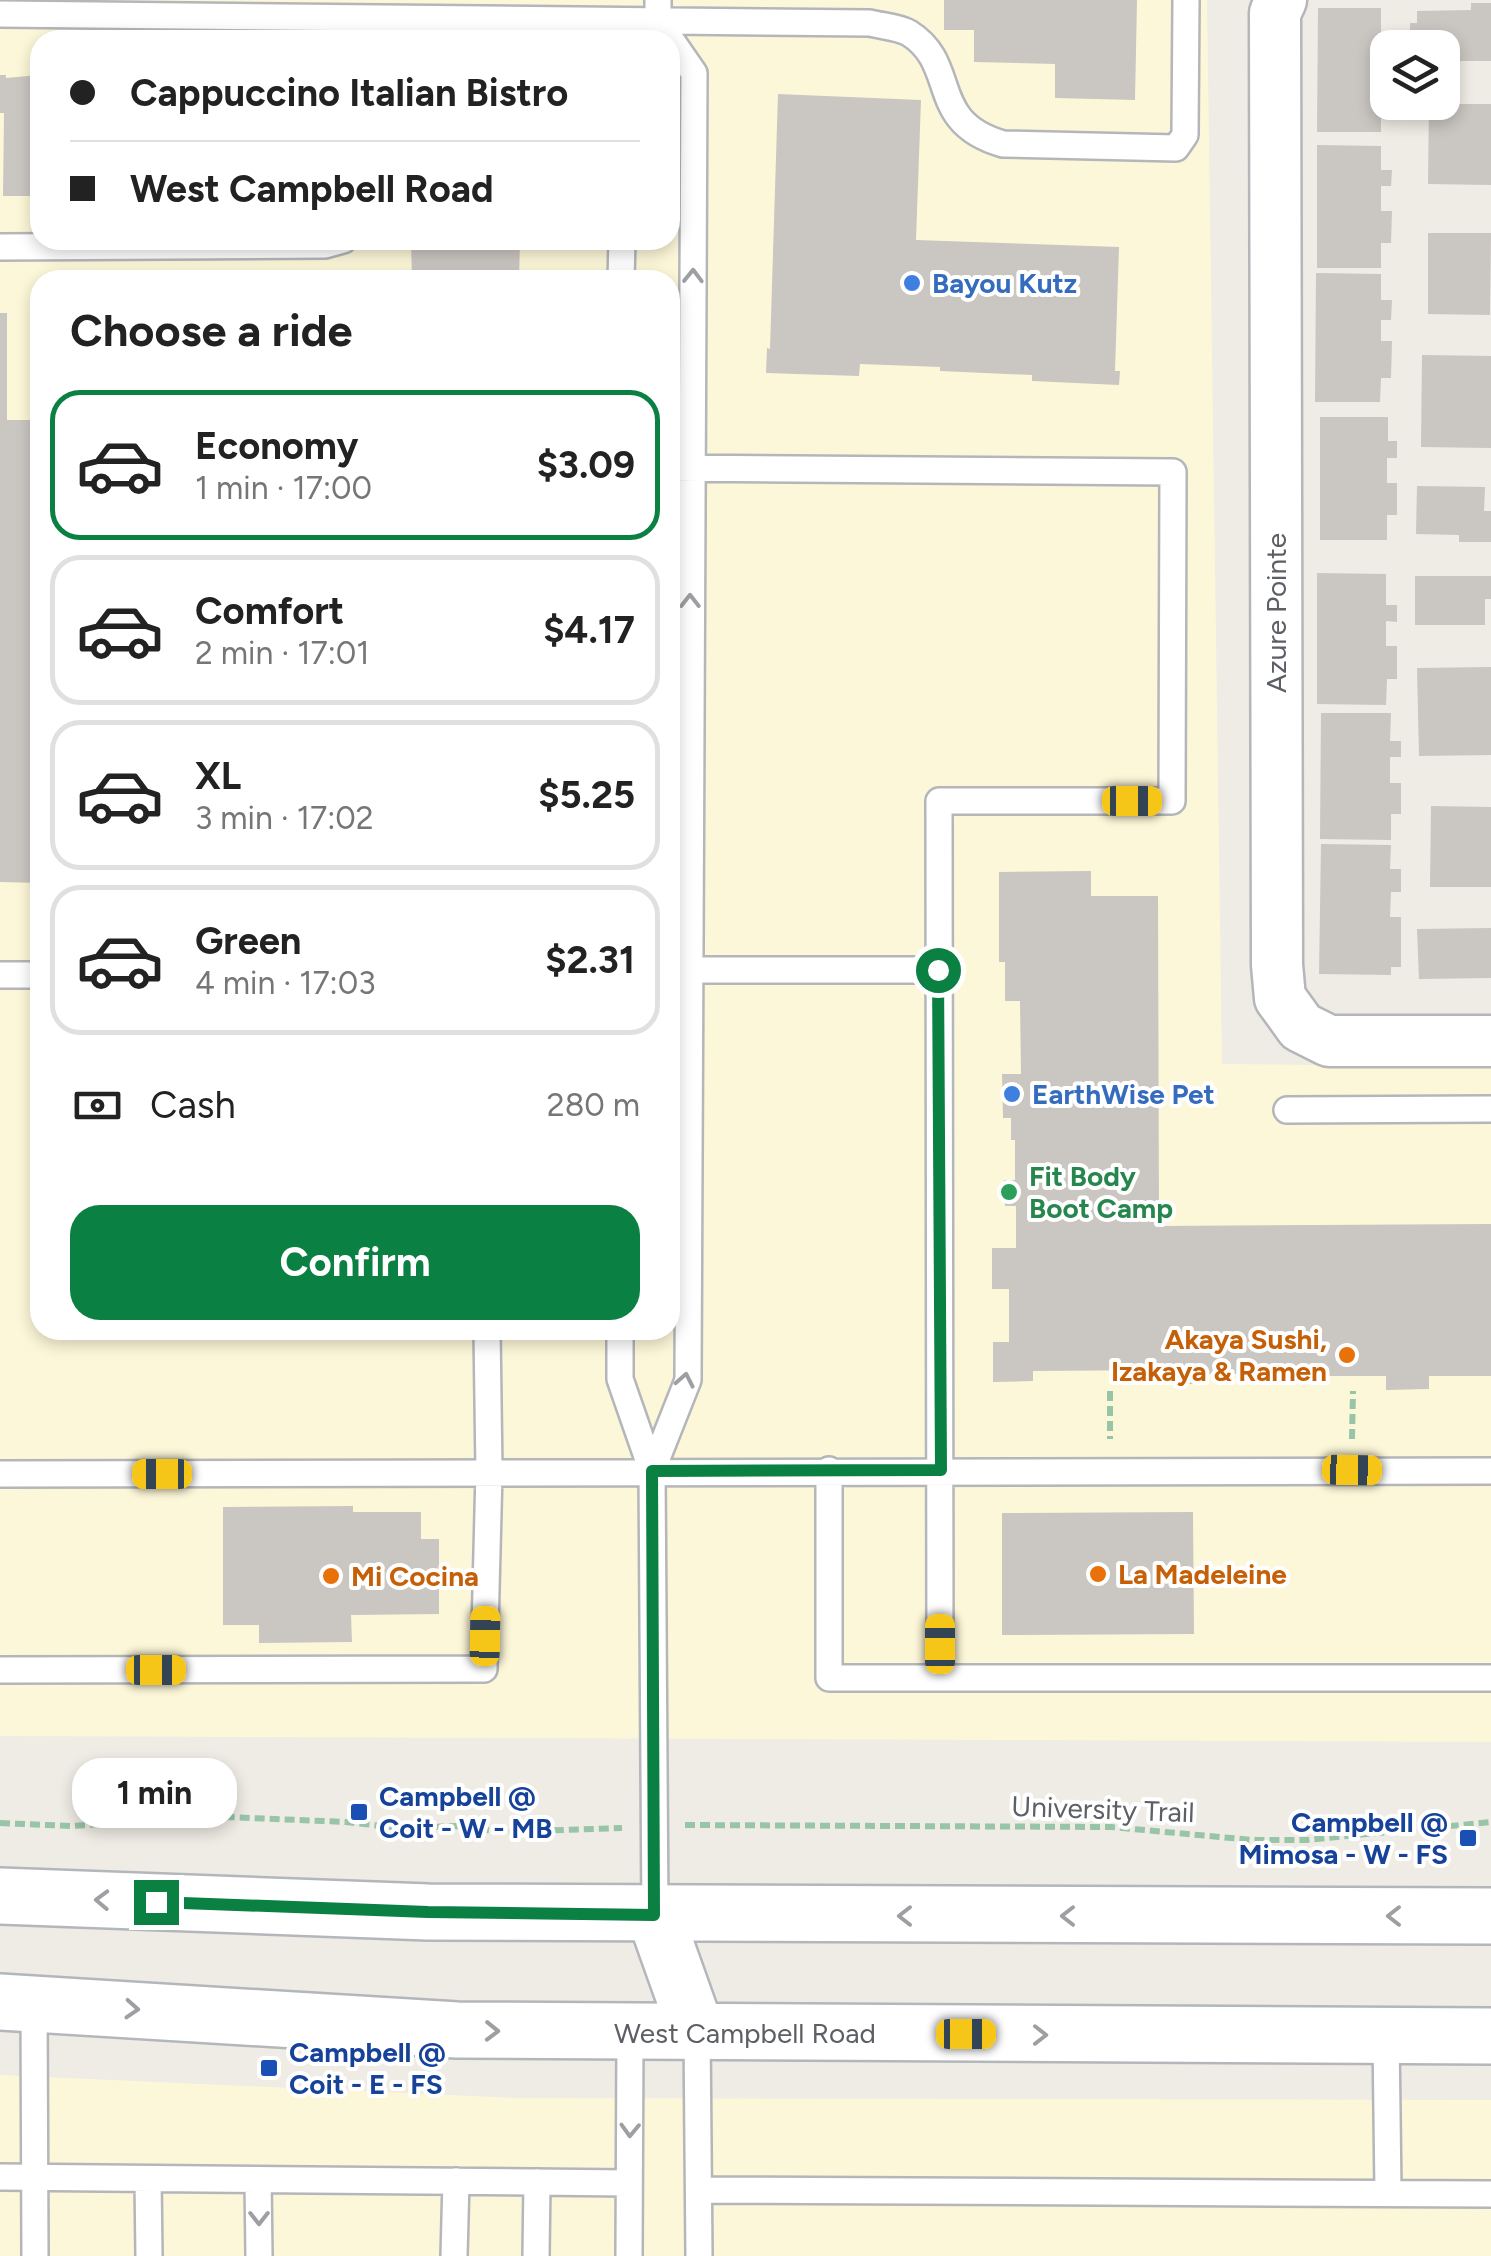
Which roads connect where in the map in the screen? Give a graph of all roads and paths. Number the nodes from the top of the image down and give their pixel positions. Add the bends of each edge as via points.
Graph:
1 (1186, 0) edge
2 (1281, 0) edge
3 (0, 14) edge
4 (379, 19) edge
5 (654, 20) edge
6 (680, 55) edge
7 (0, 247) edge
8 (30, 247) edge
9 (680, 468) edge
10 (680, 970) edge
11 (938, 970) junction
12 (30, 974) edge
13 (0, 975) edge
14 (1491, 1041) edge
15 (1491, 1109) edge
16 (1288, 1110) dead end
17 (487, 1340) edge
18 (620, 1340) edge
19 (1110, 1390) dead end
20 (1353, 1391) dead end
21 (1110, 1400) dead end
22 (1353, 1402) dead end
23 (829, 1470) junction
24 (941, 1470) junction
25 (1491, 1470) edge
26 (652, 1471) junction
27 (489, 1472) junction
28 (0, 1474) edge
29 (0, 1670) edge
30 (940, 1678) junction
31 (1491, 1678) edge
32 (1491, 1822) edge
33 (0, 1823) edge
34 (713, 1824) dead end
35 (592, 1829) dead end
36 (0, 1896) edge
37 (654, 1915) junction
38 (1491, 1916) edge
39 (1491, 1999) edge
40 (17, 2002) edge
41 (630, 2032) junction
42 (698, 2033) junction
43 (1386, 2036) junction
44 (1468, 2036) edge
45 (0, 2177) edge
46 (34, 2178) junction
47 (148, 2179) junction
48 (258, 2180) junction
49 (456, 2181) junction
50 (537, 2182) junction
51 (628, 2182) junction
52 (699, 2190) junction
53 (1388, 2192) junction
54 (1491, 2194) edge
55 (35, 2256) edge
56 (150, 2256) edge
57 (258, 2256) edge
58 (454, 2256) edge
59 (536, 2256) edge
60 (629, 2256) edge
61 (698, 2256) edge

1 - 5 lane via 1185,135 1176,148 1004,144 976,136 953,112 934,59 908,32 870,23
2 - 14 street, Azure Pointe via 1275,13 1280,998 1301,1027 1328,1041
3 - 4 lane
4 - 5 lane
9 -> 6 lane via 694,74
7 - 8 lane
10 -> 9 lane
9 - 11 lane via 1173,472 1172,801 939,801
10 - 11 lane
26 -> 10 lane via 688,1380
11 - 24 lane
12 - 13 lane
15 - 16 lane
17 - 27 lane
18 - 26 lane via 620,1379
19 - 21 path
20 - 22 path
23 - 24 lane
23 - 26 lane
23 - 30 lane via 829,1678
24 - 25 lane
24 - 30 lane
26 - 27 lane
26 - 37 lane
27 - 28 lane
27 - 29 lane via 484,1669
30 - 31 lane
32 - 34 path, University Trail via 1306,1840 1112,1827
33 - 35 path via 228,1818 504,1832
37 -> 36 main road
38 -> 37 main road
37 - 41 main road
37 - 42 main road
39 - 44 main road
40 -> 41 main road, West Campbell Road via 457,2030
40 - 46 lane
41 - 42 main road, West Campbell Road
41 -> 51 lane
42 -> 43 main road, West Campbell Road
42 - 52 lane
43 - 44 main road, West Campbell Road
43 - 53 lane
45 - 46 lane
46 - 47 lane
46 - 55 lane
47 - 48 lane
47 - 56 lane
48 - 49 lane
48 -> 57 lane
49 - 50 lane
49 - 58 lane
50 - 51 lane
50 - 59 lane
51 - 60 lane
52 - 53 lane
52 - 61 lane
53 - 54 lane

